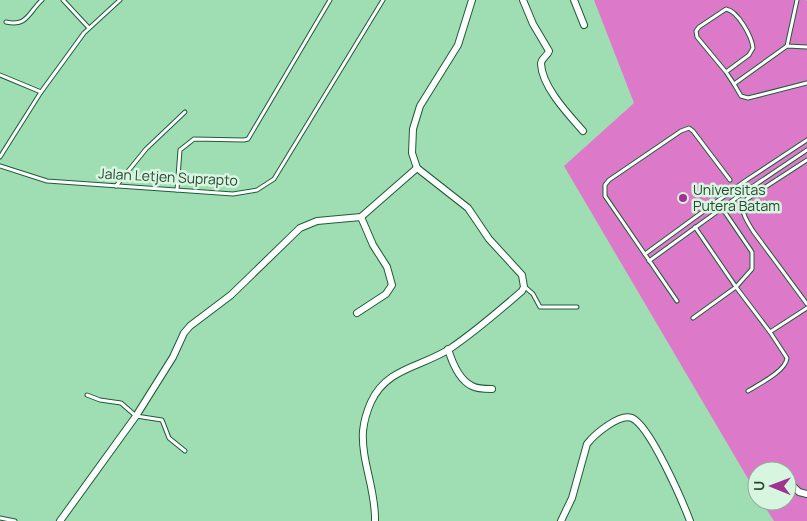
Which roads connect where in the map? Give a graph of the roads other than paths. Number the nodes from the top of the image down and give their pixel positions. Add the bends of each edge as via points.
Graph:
1 (42, 0) edge
2 (63, 0) edge
3 (120, 0) edge
4 (330, 0) edge
5 (383, 0) edge
6 (472, 0) edge
7 (523, 0) edge
8 (574, 0) edge
9 (797, 0) edge
10 (6, 22) dead end
11 (584, 25) dead end
12 (89, 28) junction
13 (787, 46) junction
14 (807, 47) edge
15 (726, 72) junction
16 (0, 75) edge
17 (807, 83) edge
18 (734, 84) junction
19 (41, 92) junction
20 (185, 112) dead end
21 (583, 131) dead end
22 (807, 140) edge
23 (807, 150) edge
24 (785, 154) junction
25 (0, 157) edge
26 (807, 160) edge
27 (775, 161) junction
28 (790, 162) junction
29 (0, 166) edge
30 (417, 168) junction
31 (780, 168) junction
32 (730, 180) dead end
33 (116, 186) junction
34 (738, 186) junction
35 (177, 190) junction
36 (743, 192) junction
37 (722, 208) junction
38 (361, 217) junction
39 (695, 227) junction
40 (645, 254) junction
41 (649, 260) junction
42 (524, 287) junction
43 (736, 287) junction
44 (677, 301) dead end
45 (807, 304) edge
46 (577, 307) dead end
47 (807, 308) edge
48 (357, 313) dead end
49 (693, 318) dead end
50 (770, 332) junction
51 (448, 349) junction
52 (492, 389) dead end
53 (748, 391) dead end
54 (86, 395) dead end
55 (136, 416) junction
56 (185, 451) dead end
57 (0, 518) edge
58 (15, 521) edge
59 (60, 521) edge
60 (375, 521) edge
61 (561, 521) edge
62 (690, 521) edge

1 - 10 lane via 23,22
2 - 12 lane
3 - 12 lane
4 - 35 lane via 248,139 194,138 180,150
5 - 35 lane, Jalan Letjen Suprapto via 274,179 257,190 240,193
6 - 30 street via 458,45 416,116 412,153
7 - 21 street via 548,52 541,64 548,84
8 - 11 street
9 - 13 lane
12 - 19 lane
13 - 14 lane
13 - 18 lane
15 - 15 lane via 697,37 696,31 729,9 751,37 753,48 749,55
15 - 18 lane
16 - 19 lane
17 - 18 lane via 748,98 741,96
19 - 25 lane
20 - 33 lane via 146,149
22 - 24 lane
23 - 28 lane
24 - 27 lane
24 - 28 lane
26 - 45 lane via 747,200 743,206 745,220
27 - 31 lane
27 - 34 lane
28 - 31 lane
29 - 33 lane, Jalan Letjen Suprapto via 47,181
30 - 38 street
30 - 42 street via 468,208 522,275
31 - 36 lane
32 - 40 lane via 689,128 609,180 605,185 605,196
33 - 35 lane, Jalan Letjen Suprapto
34 - 36 lane
34 - 40 lane
36 - 37 lane
37 - 39 lane
37 - 43 lane via 753,255 752,268
38 - 48 street via 387,267 392,285 386,294
38 - 55 street via 330,219 300,228 231,295 190,326
39 - 41 lane
39 - 43 lane
40 - 41 lane
41 - 44 lane
42 - 46 lane via 542,308
42 - 51 street via 480,327
43 - 49 lane
43 - 50 lane
47 - 50 lane
50 - 53 lane via 787,361 781,370
51 - 52 street via 456,369 468,384
51 - 60 street via 396,373 374,396 367,410 363,439 374,494
54 - 55 lane via 121,403
55 - 56 lane via 162,420 169,438
55 - 59 street
57 - 58 lane
61 - 62 street via 572,498 587,444 608,425 627,417 639,422 664,464

